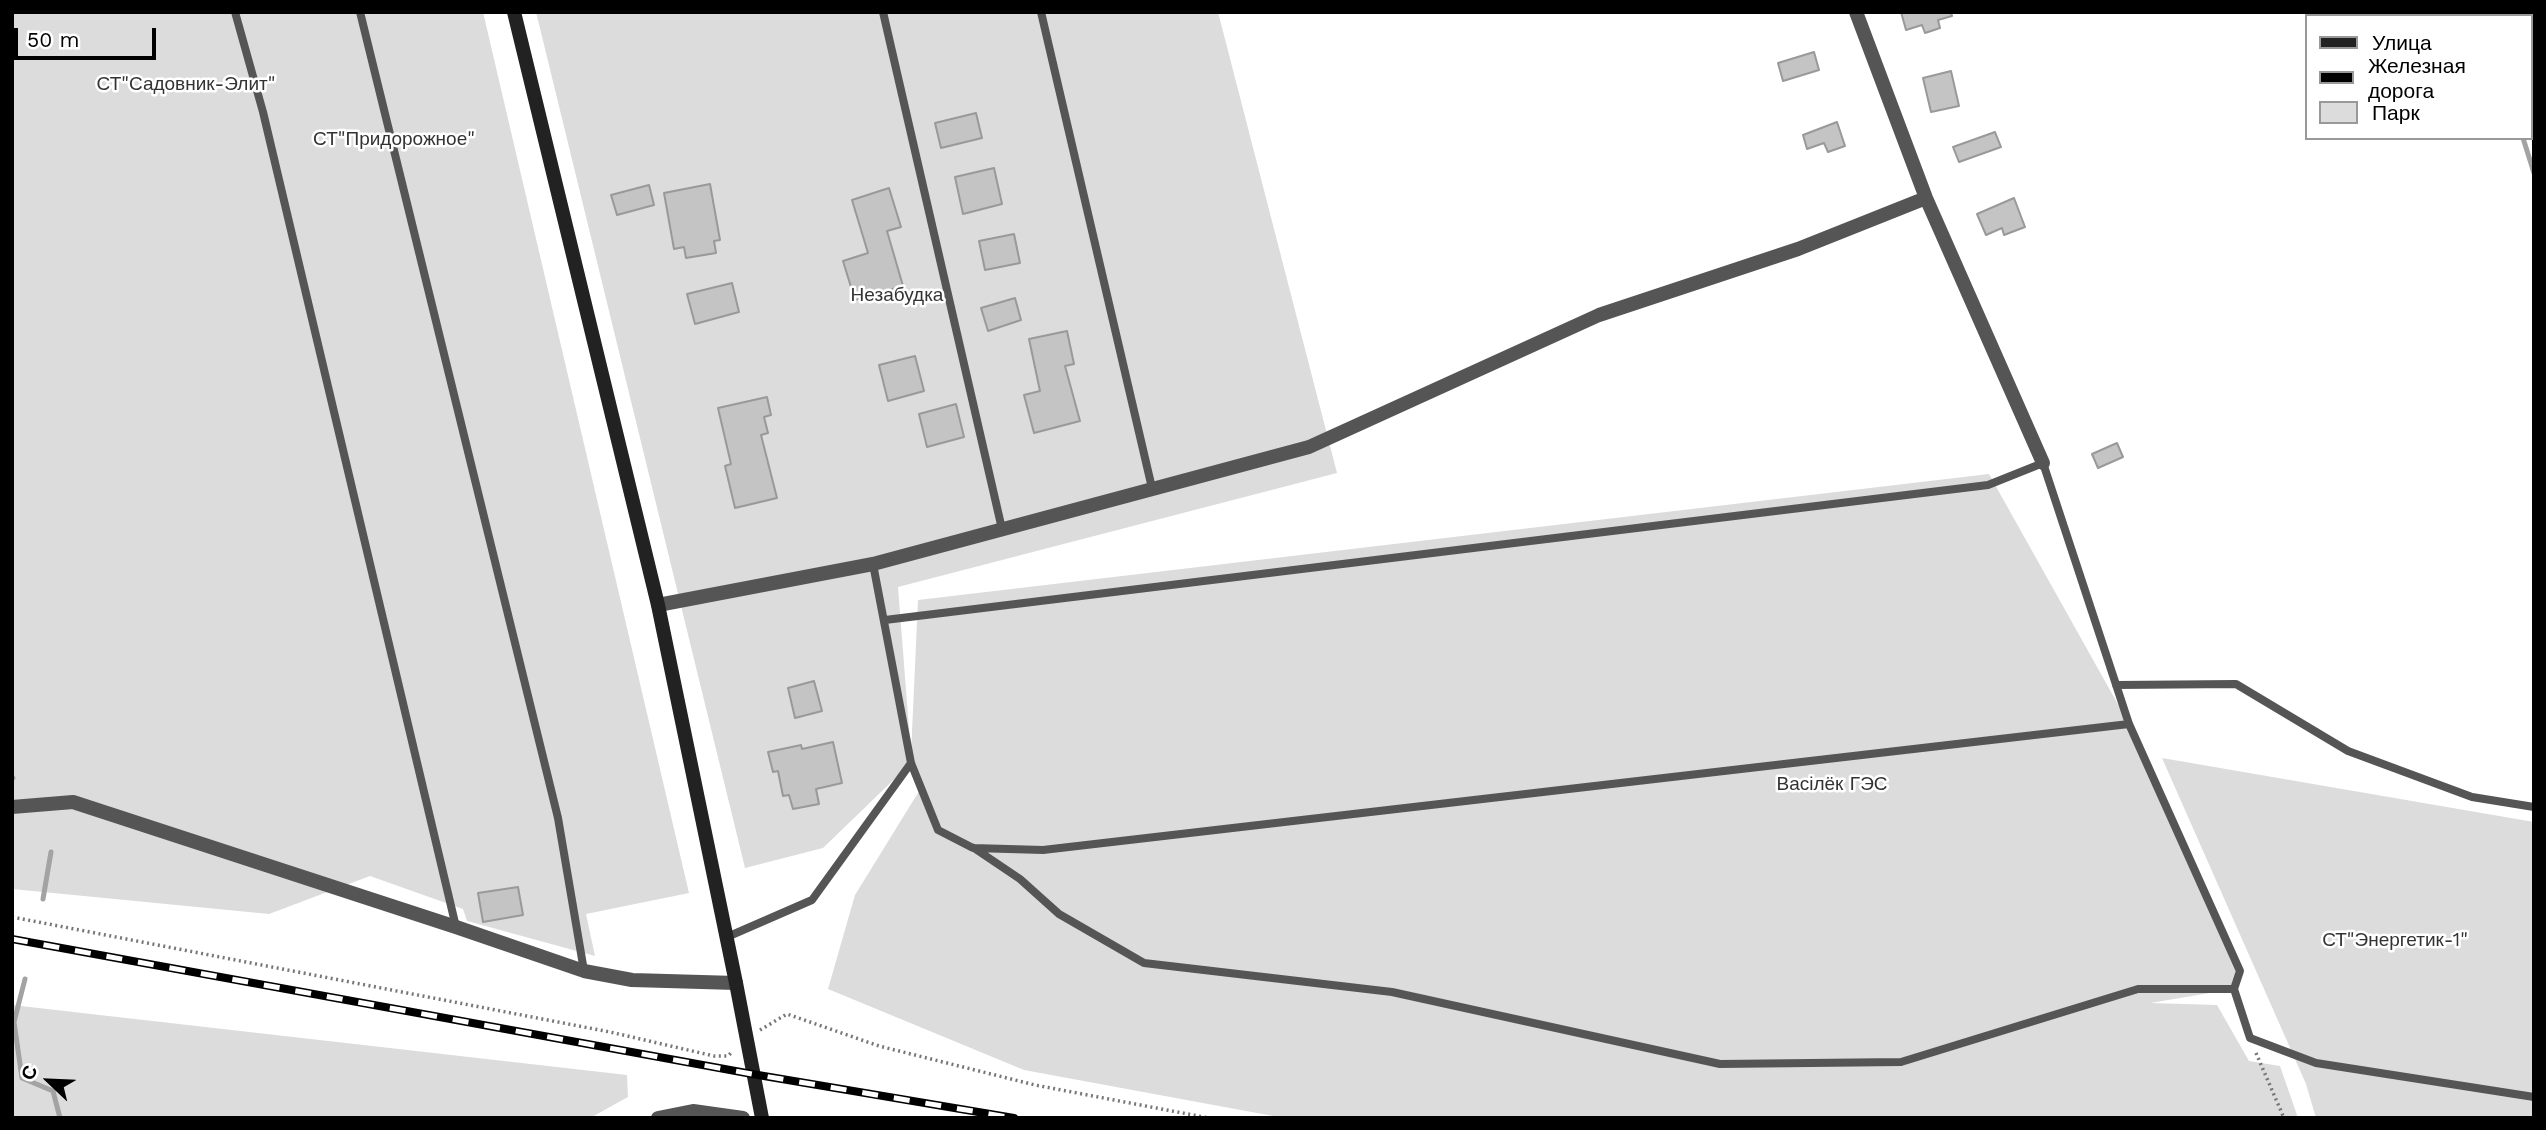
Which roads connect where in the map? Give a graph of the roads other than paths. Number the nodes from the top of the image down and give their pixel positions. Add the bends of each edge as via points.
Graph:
1 (235, 12) edge
2 (360, 12) edge
3 (514, 12) edge
4 (883, 12) edge
5 (1041, 12) edge
6 (1856, 12) edge
7 (1926, 198) junction
8 (2043, 463) junction
9 (1152, 488) junction
10 (1002, 529) junction
11 (873, 564) junction
12 (658, 604) junction
13 (885, 620) junction
14 (2116, 685) junction
15 (2129, 724) junction
16 (911, 763) junction
17 (12, 807) edge
18 (2534, 807) edge
19 (973, 848) junction
20 (456, 927) junction
21 (727, 937) junction
22 (584, 971) junction
23 (736, 983) junction
24 (2234, 989) junction
25 (2534, 1097) edge
26 (658, 1118) edge
27 (743, 1118) edge
28 (762, 1118) edge

1 - 20 lane via 263,111
2 - 22 lane via 558,818
3 - 12 street
4 - 10 lane
5 - 9 lane
6 - 7 street
7 - 8 street
7 - 9 street via 1798,249 1599,315 1309,447
8 - 13 lane via 1988,485
8 - 14 lane
9 - 10 street
10 - 11 street
11 - 12 street
11 - 13 lane
12 - 21 street
13 - 16 lane
14 - 15 lane
14 - 18 lane via 2236,684 2348,751 2472,797
15 - 19 lane via 1043,850
15 - 24 lane via 2240,971
16 - 19 lane via 938,831
16 - 21 lane via 813,900
17 - 20 street via 73,802
19 - 24 lane via 1020,879 1059,914 1144,963 1392,992 1720,1064 1901,1062 2138,989
20 - 22 street
21 - 23 street
22 - 23 street via 632,980
23 - 28 street
24 - 25 lane via 2250,1038 2316,1063
26 - 27 street via 693,1111

